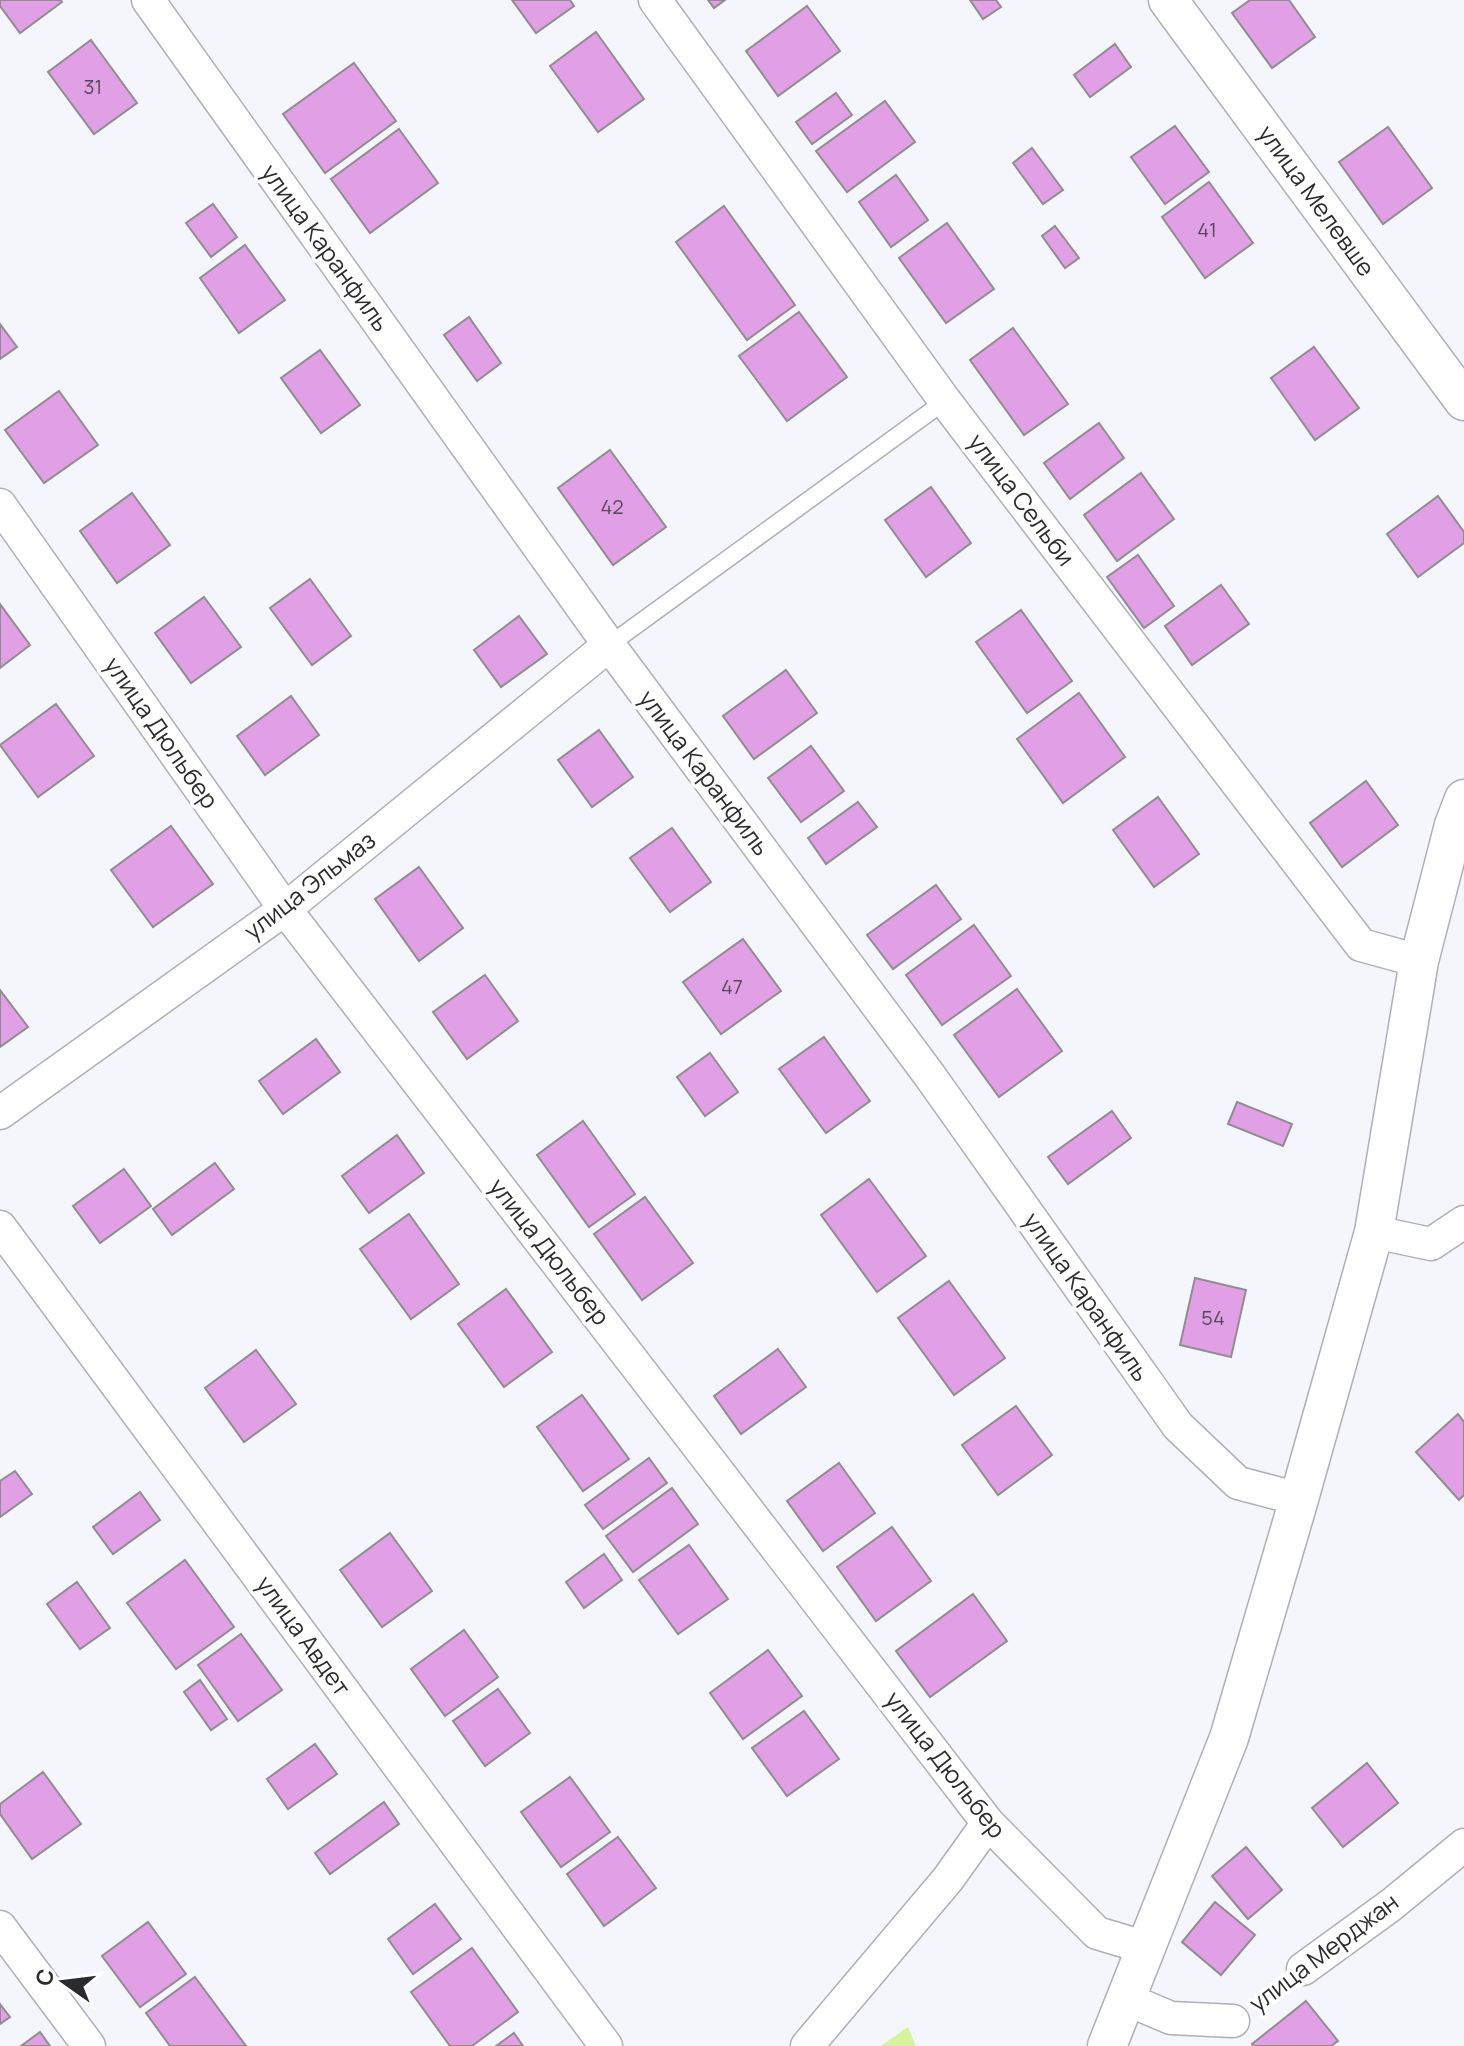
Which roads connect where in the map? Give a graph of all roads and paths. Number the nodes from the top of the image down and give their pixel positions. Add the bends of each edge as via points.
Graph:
1 (148, 0) edge
2 (655, 0) edge
3 (1168, 0) edge
4 (945, 401) junction
5 (1464, 401) edge
6 (0, 505) edge
7 (609, 645) junction
8 (1464, 799) edge
9 (285, 909) junction
10 (1419, 961) junction
11 (0, 1113) edge
12 (1464, 1222) edge
13 (0, 1227) edge
14 (1374, 1232) junction
15 (1299, 1499) junction
16 (988, 1823) junction
17 (1464, 1845) edge
18 (0, 1927) edge
19 (1147, 1948) junction
20 (1303, 1969) joint
21 (1126, 1999) junction
22 (1233, 2021) joint
23 (89, 2046) edge
24 (606, 2046) edge
25 (807, 2046) edge
26 (1107, 2046) edge

1 - 7 street, улица Каранфиль
2 - 4 street, улица Сельби
3 - 5 street, улица Мелевше
4 - 7 lane
4 - 10 street, улица Сельби via 1361,945
6 - 9 street, улица Дюльбер
7 - 9 street, улица Эльмаз
7 - 15 street, улица Каранфиль via 930,1076 1178,1426 1238,1483
8 - 10 street
9 - 11 street, улица Эльмаз
9 - 16 street, улица Дюльбер
10 - 14 street
12 - 14 street via 1431,1244
13 - 24 street, улица Авдет
14 - 15 street
15 - 19 street via 1229,1738
16 - 19 street, улица Дюльбер via 1097,1933
16 - 25 street via 948,1879
17 - 20 street, улица Мерджан
18 - 23 street
19 - 21 street
20 - 22 path, улица Мерджан
21 - 22 street, улица Мерджан via 1171,2018
21 - 26 street

